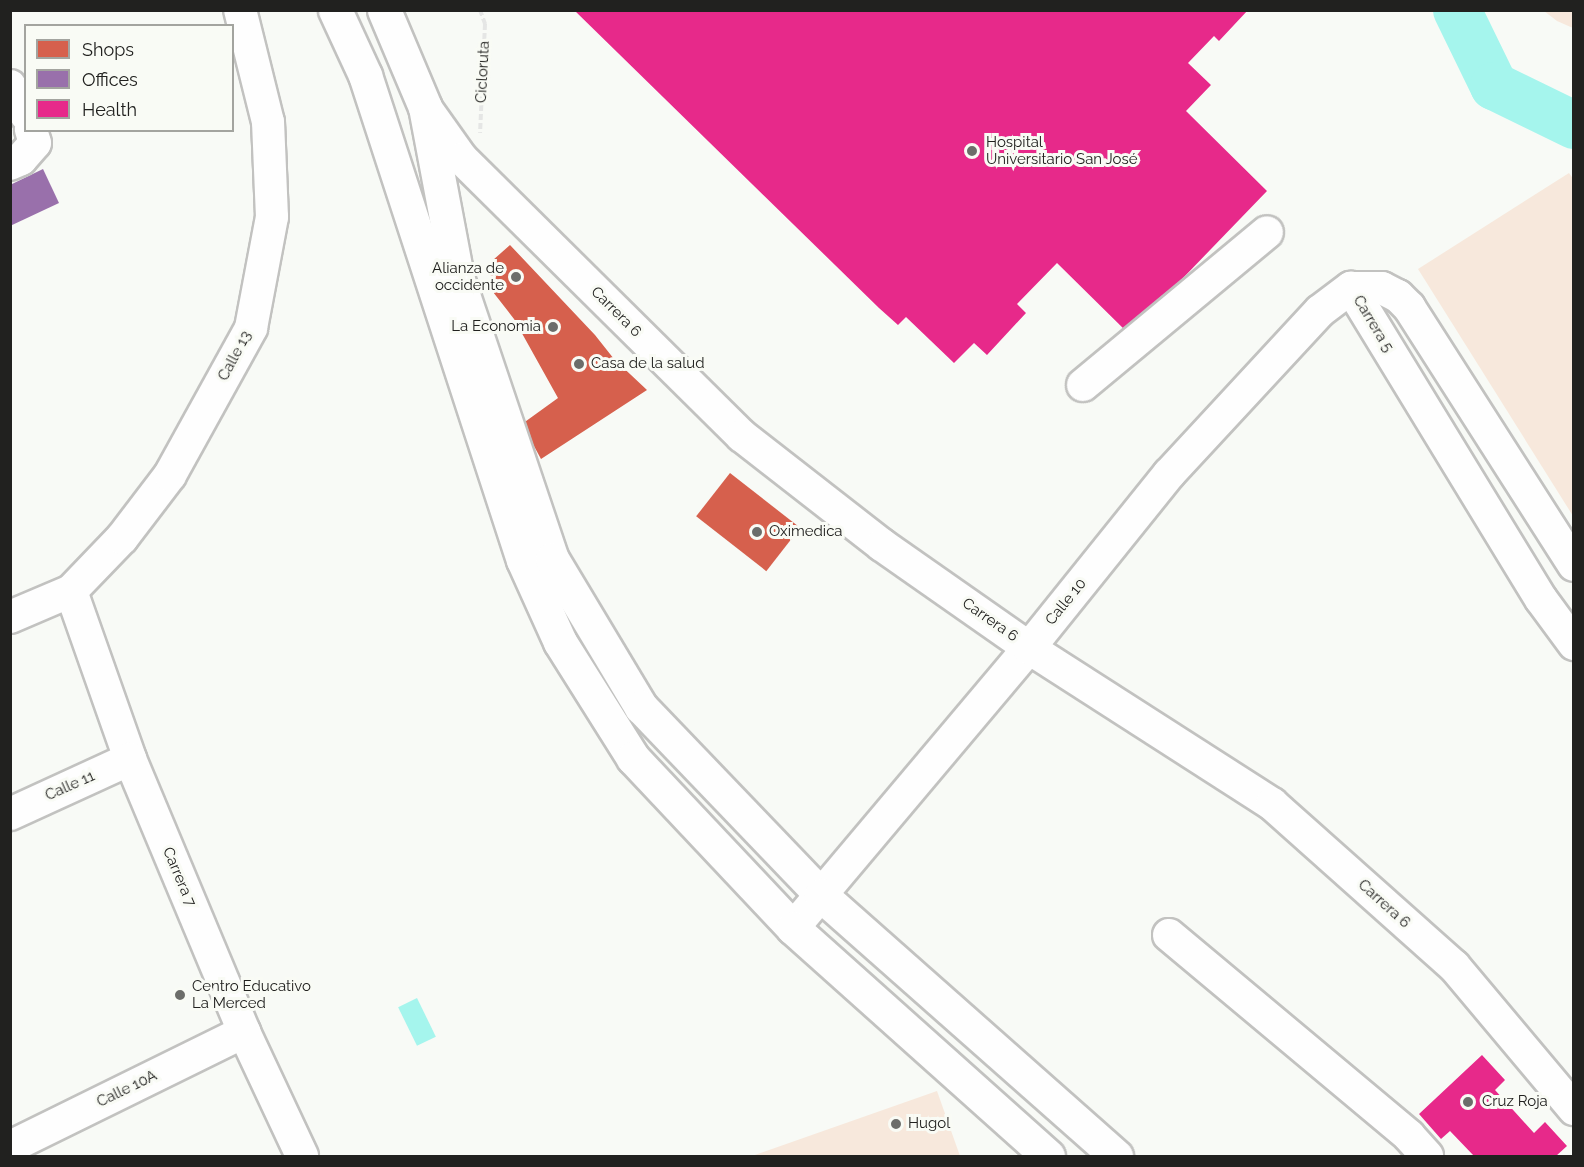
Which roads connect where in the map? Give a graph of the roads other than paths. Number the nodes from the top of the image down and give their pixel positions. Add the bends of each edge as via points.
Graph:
1 (240, 10) edge
2 (335, 10) edge
3 (384, 10) edge
4 (10, 86) edge
5 (425, 107) junction
6 (24, 117) edge
7 (29, 132) edge
8 (10, 164) edge
9 (1267, 232) dead end
10 (1350, 288) junction
11 (1083, 385) dead end
12 (1574, 565) edge
13 (71, 591) junction
14 (10, 617) edge
15 (1574, 644) edge
16 (1029, 648) junction
17 (129, 759) junction
18 (10, 814) edge
19 (821, 895) junction
20 (793, 928) junction
21 (1169, 935) dead end
22 (244, 1032) junction
23 (1574, 1109) edge
24 (10, 1147) edge
25 (302, 1156) edge
26 (1048, 1156) edge
27 (1116, 1156) edge
28 (1426, 1156) edge

1 - 13 street, Calle 13 via 268,122 272,217 251,328 170,474 122,538
2 - 20 main road via 365,75 523,560 560,642 633,758
3 - 5 main road, Carrera 6
4 - 6 street
5 - 16 street, Carrera 6 via 462,159 742,436 882,545
5 - 19 main road, Carrera 6 via 457,277 552,559 640,707
7 - 8 street via 21,159
9 - 11 street
10 - 12 street, Carrera 5 via 1382,288 1409,307
10 - 15 street, Carrera 5 via 1541,599
10 - 16 street, Calle 10 via 1320,311 1169,474
13 - 14 street, Calle 13
13 - 17 street, Carrera 7
16 - 19 street, Calle 10
16 - 23 street, Carrera 6 via 1272,804 1454,966
17 - 18 street, Calle 11
17 - 22 street, Carrera 7
19 - 20 street, Calle 10
19 - 27 main road, Carrera 6
20 - 26 main road
21 - 28 street via 1409,1136
22 - 24 street, Calle 10A
22 - 25 street, Carrera 7

